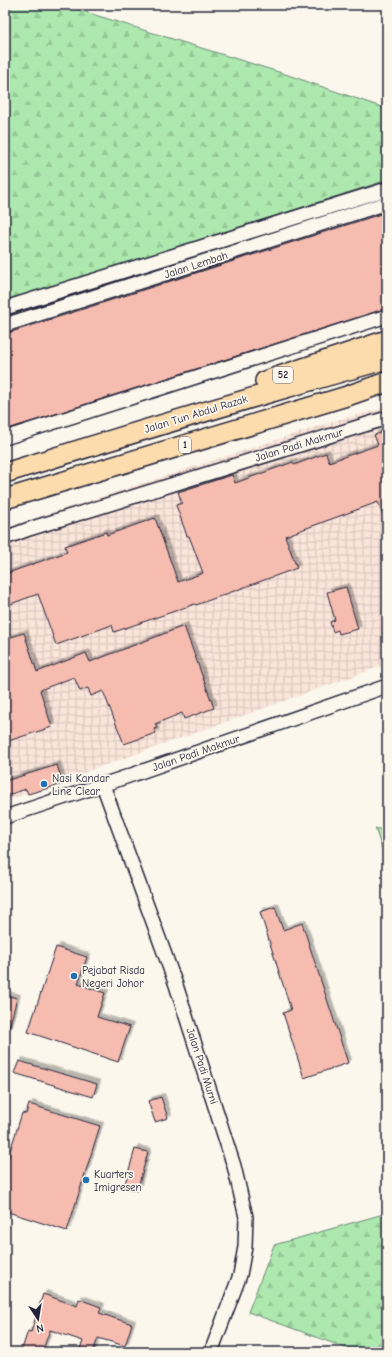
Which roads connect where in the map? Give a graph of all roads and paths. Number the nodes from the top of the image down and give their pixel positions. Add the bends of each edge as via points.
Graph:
1 (387, 189) edge
2 (387, 203) edge
3 (300, 216) junction
4 (304, 230) junction
5 (119, 273) junction
6 (124, 287) junction
7 (5, 308) edge
8 (387, 316) edge
9 (5, 325) edge
10 (387, 340) edge
11 (387, 359) edge
12 (387, 382) edge
13 (387, 389) edge
14 (347, 396) junction
15 (387, 418) edge
16 (184, 419) junction
17 (5, 438) edge
18 (5, 462) edge
19 (40, 462) junction
20 (5, 473) edge
21 (5, 500) edge
22 (5, 538) edge
23 (387, 686) edge
24 (103, 785) junction
25 (5, 817) edge
26 (211, 1352) edge

1 - 3 street, Jalan Lembah
2 - 4 street, Jalan Lembah
3 - 4 street
3 - 5 street, Jalan Lembah
4 - 6 street, Jalan Lembah
5 - 6 street
5 - 7 street, Jalan Lembah
6 - 9 street, Jalan Lembah
8 - 17 street
10 - 16 highway, 52 via 246,388
11 - 16 highway, Jalan Tun Abdul Razak / 1
12 - 14 highway
13 - 14 highway, 1
14 - 21 highway, 1
15 - 22 street, Jalan Padi Makmur
16 - 19 highway, Jalan Tun Abdul Razak / 1
18 - 19 street
19 - 20 highway, Jalan Tun Abdul Razak / 1
23 - 24 street, Jalan Padi Makmur
24 - 25 street, Jalan Padi Makmur
24 - 26 street, Jalan Padi Murni via 178,992 234,1166 246,1217 240,1275

